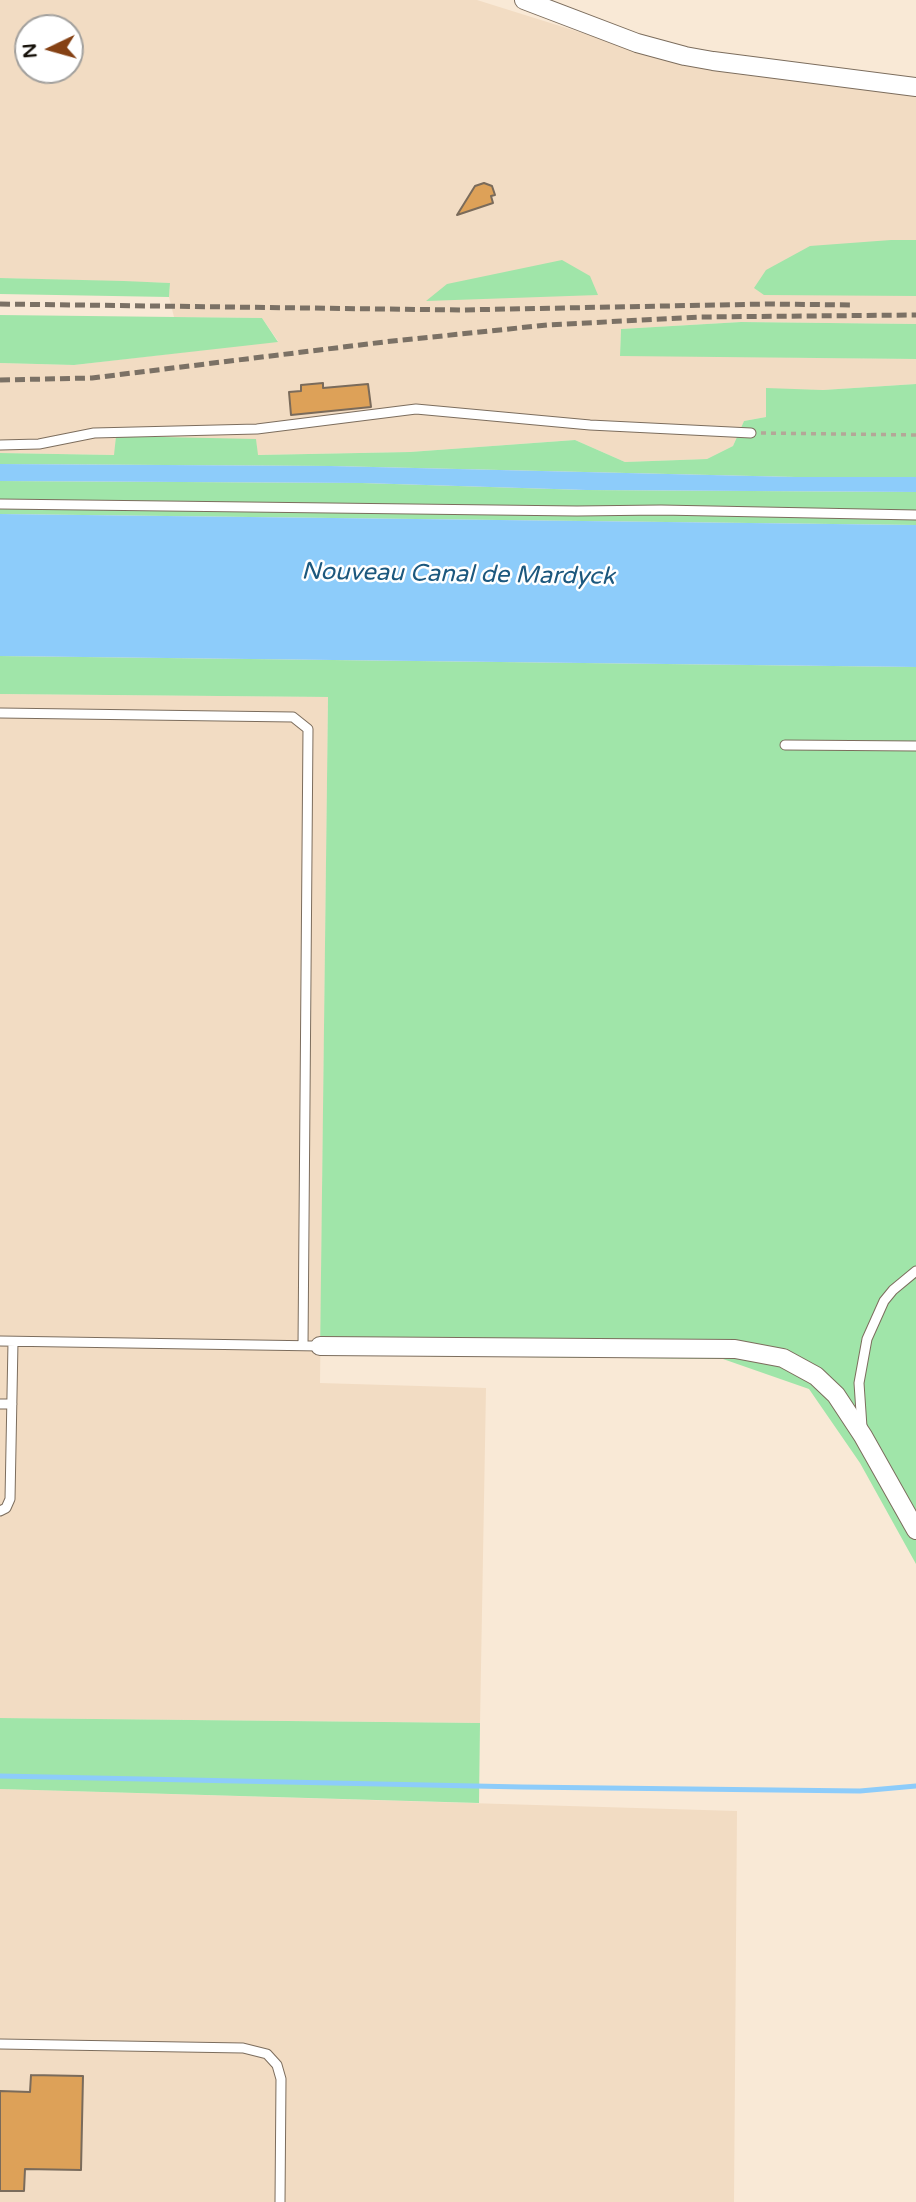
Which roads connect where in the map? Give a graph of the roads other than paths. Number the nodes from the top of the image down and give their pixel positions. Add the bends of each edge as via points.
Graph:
1 (524, 0) edge
2 (916, 87) edge
3 (751, 432) road end
4 (0, 445) edge
5 (0, 504) edge
6 (916, 515) edge
7 (0, 713) edge
8 (785, 745) dead end
9 (916, 746) edge
10 (916, 1271) edge
11 (0, 1341) edge
12 (13, 1342) junction
13 (312, 1345) junction
14 (0, 1404) edge
15 (12, 1404) junction
16 (863, 1436) junction
17 (0, 1511) edge
18 (916, 1530) edge
19 (0, 2044) edge
20 (280, 2202) edge

1 - 2 street via 685,56
3 - 4 lane via 583,424 416,409 271,428 94,433 39,444
5 - 6 lane
7 - 13 lane via 293,717 308,729
8 - 9 lane
10 - 16 lane via 884,1301 867,1339 859,1383
11 - 12 lane
12 - 13 lane
12 - 15 lane
13 - 16 street via 735,1349 768,1354 794,1362 816,1376 836,1395
14 - 15 lane
15 - 17 lane via 10,1499
16 - 18 street
19 - 20 lane via 243,2048 267,2054 281,2079

